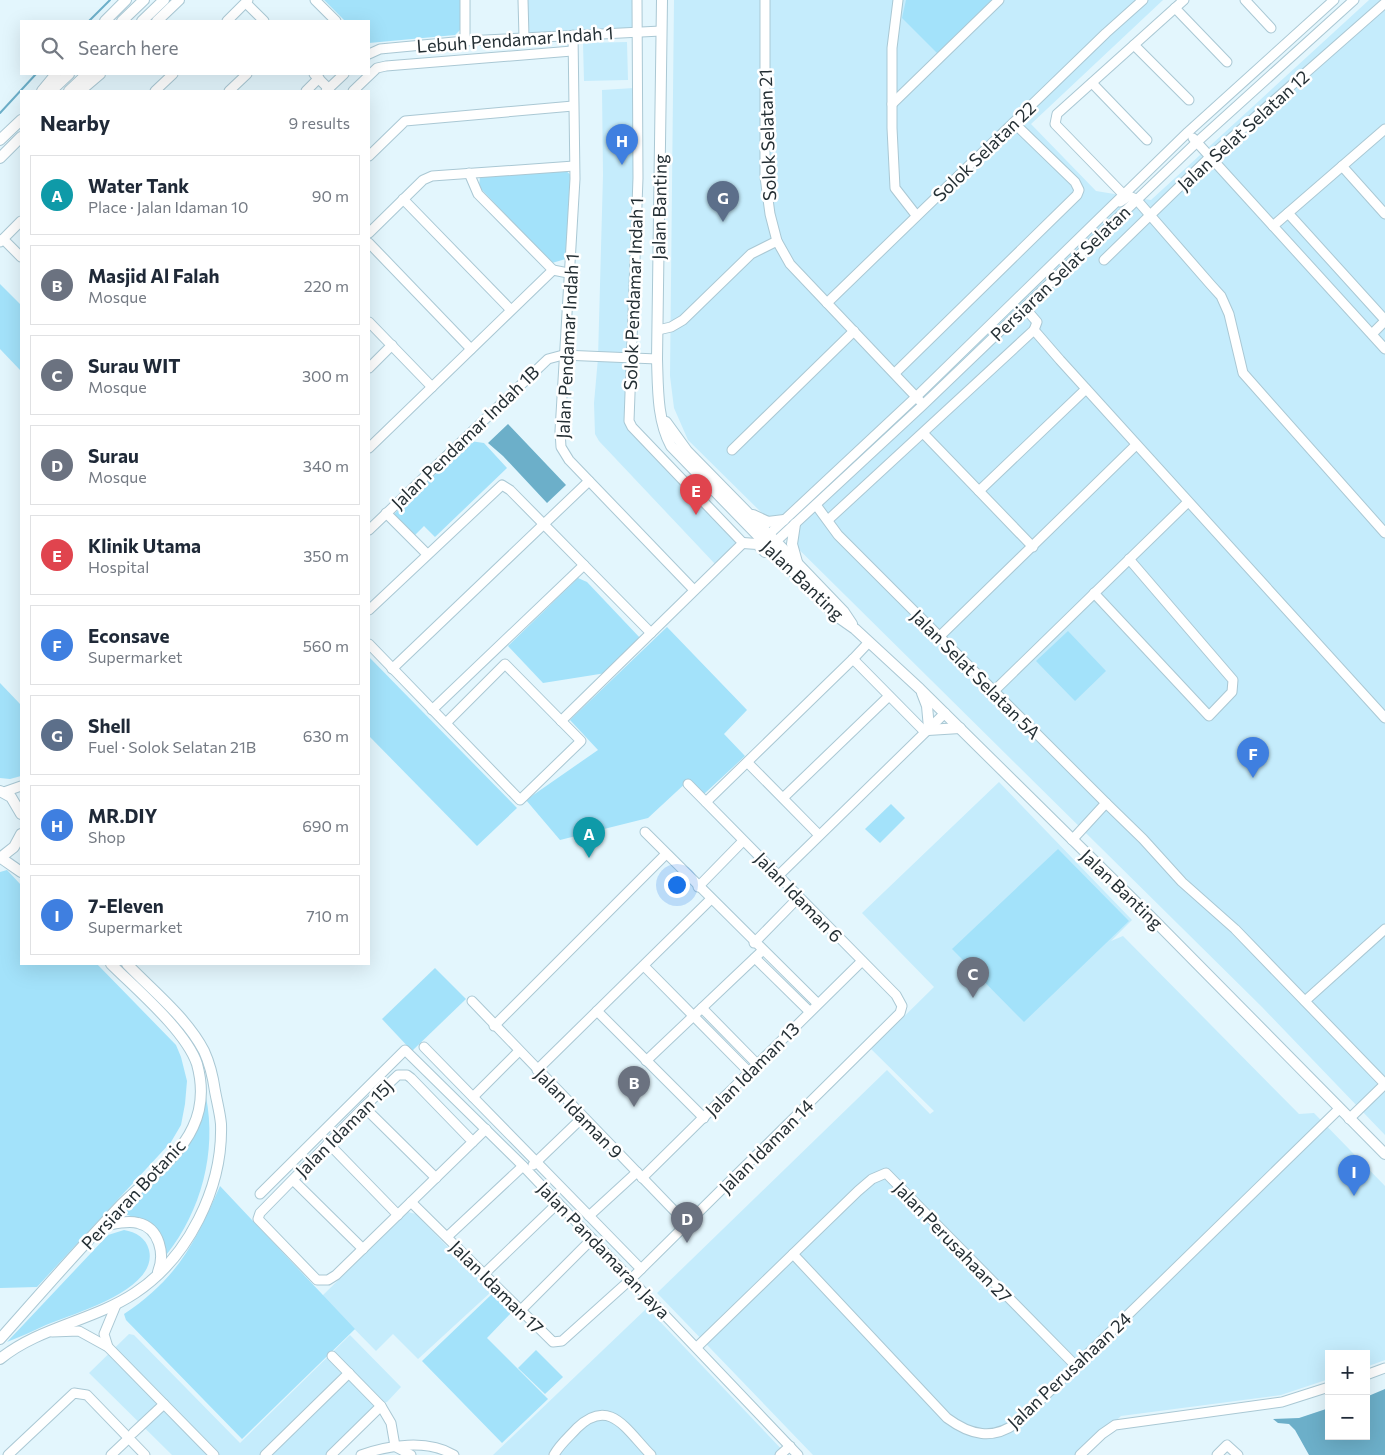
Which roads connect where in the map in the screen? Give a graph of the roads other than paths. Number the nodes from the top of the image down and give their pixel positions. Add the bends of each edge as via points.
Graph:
1 (126, 0) edge
2 (144, 0) edge
3 (164, 0) edge
4 (180, 0) edge
5 (315, 0) edge
6 (465, 0) edge
7 (524, 0) edge
8 (637, 0) edge
9 (662, 0) edge
10 (765, 0) edge
11 (898, 0) edge
12 (999, 0) edge
13 (1143, 0) edge
14 (1184, 0) edge
15 (1245, 0) edge
16 (1334, 0) edge
17 (1354, 0) edge
18 (247, 1) edge
19 (1385, 3) edge
20 (1175, 8) junction
21 (106, 20) edge
22 (123, 20) edge
23 (143, 20) edge
24 (159, 20) edge
25 (228, 20) edge
26 (263, 20) edge
27 (335, 20) edge
28 (1271, 28) dead end
29 (637, 31) junction
30 (662, 31) junction
31 (572, 35) junction
32 (524, 38) junction
33 (465, 41) junction
34 (1134, 45) junction
35 (572, 51) junction
36 (370, 54) edge
37 (1227, 62) dead end
38 (55, 75) edge
39 (67, 75) edge
40 (86, 75) edge
41 (99, 75) edge
42 (172, 75) edge
43 (246, 75) edge
44 (343, 75) edge
45 (370, 75) edge
46 (370, 75) edge
47 (317, 76) edge
48 (1092, 83) junction
49 (43, 90) edge
50 (52, 90) edge
51 (70, 90) edge
52 (81, 90) edge
53 (156, 90) edge
54 (230, 90) edge
55 (307, 90) edge
56 (327, 90) edge
57 (355, 90) edge
58 (1189, 100) dead end
59 (892, 104) junction
60 (573, 106) junction
61 (20, 121) edge
62 (1014, 123) junction
63 (1385, 129) edge
64 (1188, 132) junction
65 (20, 138) edge
66 (0, 140) edge
67 (1148, 140) dead end
68 (1197, 142) junction
69 (370, 155) edge
70 (1210, 157) junction
71 (0, 158) edge
72 (574, 166) junction
73 (1342, 166) junction
74 (469, 173) junction
75 (1123, 194) junction
76 (403, 199) junction
77 (1136, 199) junction
78 (1288, 213) junction
79 (1102, 214) junction
80 (1385, 214) edge
81 (916, 215) junction
82 (1150, 215) junction
83 (20, 222) edge
84 (1274, 226) junction
85 (370, 232) edge
86 (2, 240) edge
87 (777, 241) junction
88 (370, 245) edge
89 (20, 256) edge
90 (1104, 260) dead end
91 (553, 270) junction
92 (568, 273) junction
93 (827, 302) junction
94 (1025, 308) junction
95 (511, 310) junction
96 (1385, 321) edge
97 (370, 323) edge
98 (658, 330) junction
99 (1034, 330) junction
100 (854, 331) junction
101 (1372, 334) junction
102 (392, 345) junction
103 (471, 349) junction
104 (1385, 349) edge
105 (563, 355) junction
106 (631, 357) junction
107 (657, 359) junction
108 (370, 367) edge
109 (895, 373) junction
110 (432, 387) junction
111 (1086, 389) junction
112 (916, 397) junction
113 (924, 405) junction
114 (662, 415) junction
115 (922, 433) junction
116 (1136, 445) junction
117 (370, 447) edge
118 (732, 450) dead end
119 (589, 481) junction
120 (979, 491) junction
121 (1188, 502) junction
122 (816, 505) junction
123 (745, 511) junction
124 (386, 513) junction
125 (784, 520) junction
126 (828, 520) junction
127 (544, 524) junction
128 (795, 524) junction
129 (370, 529) edge
130 (1385, 533) edge
131 (769, 541) junction
132 (743, 543) junction
133 (1033, 546) junction
134 (427, 554) junction
135 (1129, 559) junction
136 (584, 565) junction
137 (795, 567) junction
138 (694, 590) junction
139 (1094, 593) junction
140 (370, 609) edge
141 (651, 633) junction
142 (940, 637) junction
143 (870, 642) junction
144 (370, 645) edge
145 (853, 659) junction
146 (392, 668) junction
147 (920, 689) junction
148 (994, 690) junction
149 (890, 696) junction
150 (432, 710) junction
151 (945, 713) junction
152 (1385, 718) edge
153 (561, 721) junction
154 (446, 723) junction
155 (960, 728) junction
156 (927, 730) junction
157 (748, 763) junction
158 (688, 784) dead end
159 (20, 786) edge
160 (2, 791) edge
161 (783, 798) junction
162 (706, 802) junction
163 (1106, 804) junction
164 (20, 806) edge
165 (645, 832) dead end
166 (819, 835) junction
167 (1072, 840) junction
168 (20, 841) edge
169 (743, 841) junction
170 (666, 854) junction
171 (0, 858) edge
172 (20, 871) edge
173 (778, 876) junction
174 (698, 887) junction
175 (799, 897) junction
176 (710, 900) junction
177 (1385, 929) edge
178 (754, 942) junction
179 (762, 951) junction
180 (755, 958) junction
181 (862, 961) junction
182 (112, 965) edge
183 (128, 965) edge
184 (644, 966) junction
185 (472, 1001) dead end
186 (1305, 1001) junction
187 (817, 1003) junction
188 (702, 1008) junction
189 (809, 1011) junction
190 (597, 1012) junction
191 (900, 1013) joint
192 (693, 1016) junction
193 (494, 1026) junction
194 (424, 1047) dead end
195 (519, 1051) junction
196 (646, 1061) junction
197 (757, 1064) junction
198 (537, 1070) junction
199 (749, 1072) junction
200 (1385, 1084) edge
201 (473, 1097) junction
202 (364, 1106) junction
203 (1339, 1109) junction
204 (583, 1116) junction
205 (704, 1118) junction
206 (1349, 1118) junction
207 (486, 1130) junction
208 (473, 1142) junction
209 (328, 1143) junction
210 (1385, 1154) edge
211 (537, 1161) junction
212 (525, 1168) junction
213 (639, 1175) junction
214 (436, 1178) junction
215 (293, 1180) junction
216 (260, 1194) dead end
217 (411, 1202) junction
218 (558, 1203) junction
219 (398, 1215) junction
220 (589, 1216) junction
221 (687, 1224) junction
222 (102, 1226) junction
223 (448, 1237) junction
224 (592, 1239) junction
225 (362, 1249) junction
226 (793, 1254) junction
227 (641, 1269) junction
228 (484, 1274) junction
229 (155, 1278) junction
230 (632, 1279) junction
231 (116, 1305) junction
232 (522, 1310) junction
233 (47, 1332) junction
234 (0, 1339) edge
235 (108, 1347) junction
236 (697, 1348) junction
237 (332, 1356) dead end
238 (0, 1359) edge
239 (1075, 1365) junction
240 (1385, 1368) edge
241 (349, 1373) junction
242 (1370, 1374) edge
243 (1325, 1388) edge
244 (164, 1404) junction
245 (381, 1406) junction
246 (131, 1435) junction
247 (395, 1446) junction
248 (790, 1446) junction
249 (1217, 1453) edge
250 (8, 1455) edge
251 (111, 1455) edge
252 (145, 1455) edge
253 (214, 1455) edge
254 (265, 1455) edge
255 (331, 1455) edge
256 (361, 1455) edge
257 (381, 1455) edge
258 (411, 1455) edge
259 (454, 1455) edge
260 (554, 1455) edge
261 (651, 1455) edge
262 (780, 1455) edge
263 (798, 1455) edge
264 (1080, 1455) edge
265 (1238, 1455) edge

1 - 21 main road
2 - 22 main road
3 - 23 main road
4 - 24 main road
5 - 27 street
6 - 33 street
7 - 32 street
8 - 29 street, Solok Pendamar Indah 1
9 - 30 main road, Jalan Banting
10 - 87 street, Solok Selatan 21 via 765,177
11 - 59 street via 892,48
12 - 59 street
13 - 62 street, Solok Selatan 22
14 - 20 street
15 - 28 street
16 - 64 street, Persiaran Selat Selatan
17 - 68 street, Persiaran Selat Selatan
18 - 25 street
18 - 26 street
19 - 70 street, Jalan Selat Selatan 12
20 - 34 street
20 - 37 street
29 - 30 street, Lebuh Pendamar Indah 1
29 - 31 street, Lebuh Pendamar Indah 1
29 - 106 street, Solok Pendamar Indah 1 via 638,178
30 - 98 main road, Jalan Banting
31 - 32 street, Lebuh Pendamar Indah 1
31 - 35 street, Jalan Pendamar Indah 1
32 - 33 street, Lebuh Pendamar Indah 1
33 - 36 street, Lebuh Pendamar Indah 1 via 380,49
34 - 48 street
34 - 58 street
35 - 45 street via 386,66 377,68
35 - 60 street, Jalan Pendamar Indah 1
38 - 49 main road
39 - 50 main road
40 - 51 main road
41 - 52 main road
42 - 53 street
43 - 54 street
44 - 56 street
46 - 57 street
47 - 55 street
47 - 56 street
48 - 67 street
48 - 75 street via 1057,114 1055,124
59 - 81 street via 894,188
60 - 69 street via 406,121
60 - 72 street, Jalan Pendamar Indah 1
61 - 66 main road
62 - 81 street, Solok Selatan 22
62 - 109 street via 1075,182 1079,190 1077,195
63 - 73 street
64 - 68 street
64 - 75 street, Persiaran Selat Selatan
65 - 71 main road
68 - 70 street
68 - 77 street, Persiaran Selat Selatan
70 - 82 street, Jalan Selat Selatan 12
70 - 84 street
72 - 74 street
72 - 92 street, Jalan Pendamar Indah 1
73 - 78 street
73 - 80 street
74 - 76 street via 432,176
74 - 91 street via 478,194
75 - 79 street, Persiaran Selat Selatan
76 - 85 street
76 - 95 street
77 - 79 street via 1126,196
77 - 82 street
77 - 94 street, Persiaran Selat Selatan
78 - 84 street
78 - 96 street
79 - 112 street, Persiaran Selat Selatan
81 - 93 street, Solok Selatan 22
82 - 90 street, Jalan Selat Selatan 12
82 - 130 street via 1220,296 1229,314 1243,373
83 - 86 street
84 - 101 street
86 - 89 street
87 - 93 street, Solok Selatan 21 via 790,264
87 - 98 street via 751,254 683,320
88 - 103 street
91 - 92 street
91 - 95 street
92 - 105 street, Jalan Pendamar Indah 1
93 - 100 street, Solok Selatan 21
94 - 99 street via 1037,322
94 - 113 street, Persiaran Selat Selatan
95 - 103 street
96 - 101 street
97 - 102 street
98 - 107 main road, Jalan Banting
99 - 111 street
99 - 115 street
100 - 109 street, Solok Selatan 21
100 - 118 street
101 - 104 street
102 - 108 street
102 - 110 street
103 - 110 street
105 - 106 street, Jalan Pendamar Indah 1B
105 - 119 street, Jalan Pendamar Indah 1 via 561,447
105 - 124 street, Jalan Pendamar Indah 1B via 540,365
106 - 107 street, Jalan Pendamar Indah 1B
106 - 132 street, Solok Pendamar Indah 1 via 629,421 632,427
107 - 114 main road, Jalan Banting
109 - 112 street, Solok Selatan 21
110 - 117 street
111 - 116 street
111 - 120 street
112 - 113 street, Solok Selatan 21
112 - 125 street, Persiaran Selat Selatan
113 - 122 street, Persiaran Selat Selatan
114 - 123 main road, Jalan Banting via 681,444
114 - 131 main road, Jalan Banting via 663,429 676,452
115 - 120 street
115 - 126 street
116 - 121 street
116 - 133 street
119 - 127 street
119 - 138 street, Jalan Pendamar Indah 1
120 - 133 street
121 - 135 street
121 - 152 street
122 - 126 street, Jalan Selat Selatan 5A
122 - 128 street, Persiaran Selat Selatan
123 - 125 main road via 768,522
123 - 131 main road, Jalan Banting
124 - 129 street, Jalan Pendamar Indah 1B
124 - 134 street
125 - 131 street, Persiaran Selat Selatan
126 - 142 street, Jalan Selat Selatan 5A via 838,535
127 - 134 street via 502,485
127 - 136 street
127 - 146 street
128 - 131 street, Persiaran Selat Selatan
128 - 137 main road via 792,544
131 - 137 main road, Jalan Banting
132 - 137 main road via 757,544 775,561
132 - 138 street
133 - 142 street
134 - 140 street
135 - 139 street
135 - 139 street via 1233,680 1232,692 1209,716
136 - 141 street
136 - 150 street
137 - 143 main road, Jalan Banting via 838,618
138 - 141 street
139 - 148 street
141 - 153 street
142 - 148 street, Jalan Selat Selatan 5A
143 - 145 street
143 - 147 main road, Jalan Banting
144 - 146 street
145 - 149 street
145 - 157 street
146 - 150 street
147 - 151 main road, Jalan Banting
147 - 156 main road via 927,706
148 - 163 street, Jalan Selat Selatan 5A
149 - 156 street
149 - 161 street
150 - 154 street
151 - 155 main road, Jalan Banting
151 - 156 street
153 - 154 street via 505,664
153 - 154 street via 581,742 520,800
155 - 156 main road
155 - 167 main road, Jalan Banting
156 - 166 street
157 - 161 street
157 - 162 street
158 - 162 street, Jalan Idaman 6
159 - 160 street
160 - 164 main road
161 - 166 street
162 - 169 street, Jalan Idaman 6
163 - 167 street
163 - 186 street, Jalan Selat Selatan 5A
165 - 170 street
166 - 173 street
167 - 203 main road, Jalan Banting
168 - 171 main road
169 - 173 street, Jalan Idaman 6
169 - 174 street
170 - 174 street
170 - 193 street
171 - 172 main road
173 - 175 street, Jalan Idaman 6
174 - 176 street
175 - 178 street
175 - 181 street, Jalan Idaman 6
176 - 178 street
176 - 184 street
177 - 186 street
178 - 179 street
179 - 180 street
179 - 187 street
180 - 188 street
180 - 189 street
181 - 187 street, Jalan Idaman 13
181 - 191 street, Jalan Idaman 6 via 900,1001
182 - 222 main road, Persiaran Botanic via 175,1029 190,1049 201,1081 202,1098 186,1139
183 - 229 main road via 199,1042 210,1064 221,1124 217,1164 198,1220 175,1258
184 - 190 street
184 - 192 street
185 - 193 street, Jalan Idaman 9
186 - 200 street, Jalan Selat Selatan 5A
187 - 189 street, Jalan Idaman 13
188 - 192 street
188 - 197 street
189 - 197 street, Jalan Idaman 13
190 - 196 street
190 - 198 street
191 - 221 street, Jalan Idaman 14
192 - 196 street
192 - 199 street
193 - 195 street, Jalan Idaman 9
194 - 201 street, Jalan Pandamaran Jaya
195 - 198 street, Jalan Idaman 9
195 - 201 street
196 - 205 street
197 - 199 street, Jalan Idaman 13
198 - 204 street, Jalan Idaman 9
199 - 205 street, Jalan Idaman 13
200 - 206 street
201 - 211 street, Jalan Pandamaran Jaya
202 - 208 street, Jalan Idaman 15J via 395,1077 407,1075
202 - 209 street, Jalan Idaman 15J
202 - 214 street
203 - 206 main road, Jalan Banting
203 - 239 street, Jalan Perusahaan 24
204 - 211 street
204 - 213 street, Jalan Idaman 9
205 - 213 street, Jalan Idaman 13
206 - 210 main road, Jalan Banting
207 - 208 street
207 - 212 street, Jalan Pandamaran Jaya
207 - 216 street, Jalan Pandamaran Jaya via 405,1050
208 - 214 street
209 - 215 street, Jalan Idaman 15J
209 - 219 street
211 - 212 street
211 - 220 street, Jalan Pandamaran Jaya
212 - 218 street, Jalan Pandamaran Jaya
212 - 223 street
213 - 220 street, Jalan Idaman 13
213 - 221 street, Jalan Idaman 9
214 - 217 street
215 - 225 street
215 - 225 street, Jalan Idaman 15J via 260,1213 258,1219 317,1280 332,1278
217 - 219 street
217 - 223 street, Jalan Idaman 17
218 - 224 street, Jalan Pandamaran Jaya
218 - 228 street
219 - 225 street
220 - 227 street, Jalan Pandamaran Jaya
221 - 227 street, Jalan Idaman 14
222 - 229 main road via 137,1222 150,1229 161,1251 161,1263
222 - 234 main road, Persiaran Botanic
223 - 228 street, Jalan Idaman 17
224 - 230 street, Jalan Pandamaran Jaya
224 - 232 street
226 - 236 street, Jalan Perusahaan 27
226 - 239 street, Jalan Perusahaan 24 via 947,1418 965,1430 997,1434 1010,1428
226 - 239 street, Jalan Perusahaan 27 via 858,1191 872,1179 886,1174
227 - 230 street, Jalan Idaman 14
228 - 232 street, Jalan Idaman 17
229 - 231 main road
230 - 232 street, Jalan Idaman 17 via 562,1342 553,1342
230 - 236 street, Jalan Pandamaran Jaya
231 - 233 main road
231 - 235 street via 104,1334
233 - 235 street via 79,1331
233 - 238 main road
235 - 244 street
236 - 248 street, Jalan Pandamaran Jaya
237 - 241 street
240 - 242 street
241 - 245 street
241 - 254 street
243 - 264 street via 1282,1402 1115,1425
244 - 246 street
244 - 253 street
245 - 247 street via 392,1424
245 - 255 street
246 - 250 street via 87,1395 74,1393
246 - 251 street
246 - 252 street
247 - 256 street
247 - 257 street
247 - 258 street
247 - 259 street via 426,1446
248 - 262 street
248 - 263 street, Jalan Pandamaran Jaya
249 - 265 street via 1228,1446
260 - 261 street via 587,1418 601,1413 616,1420

